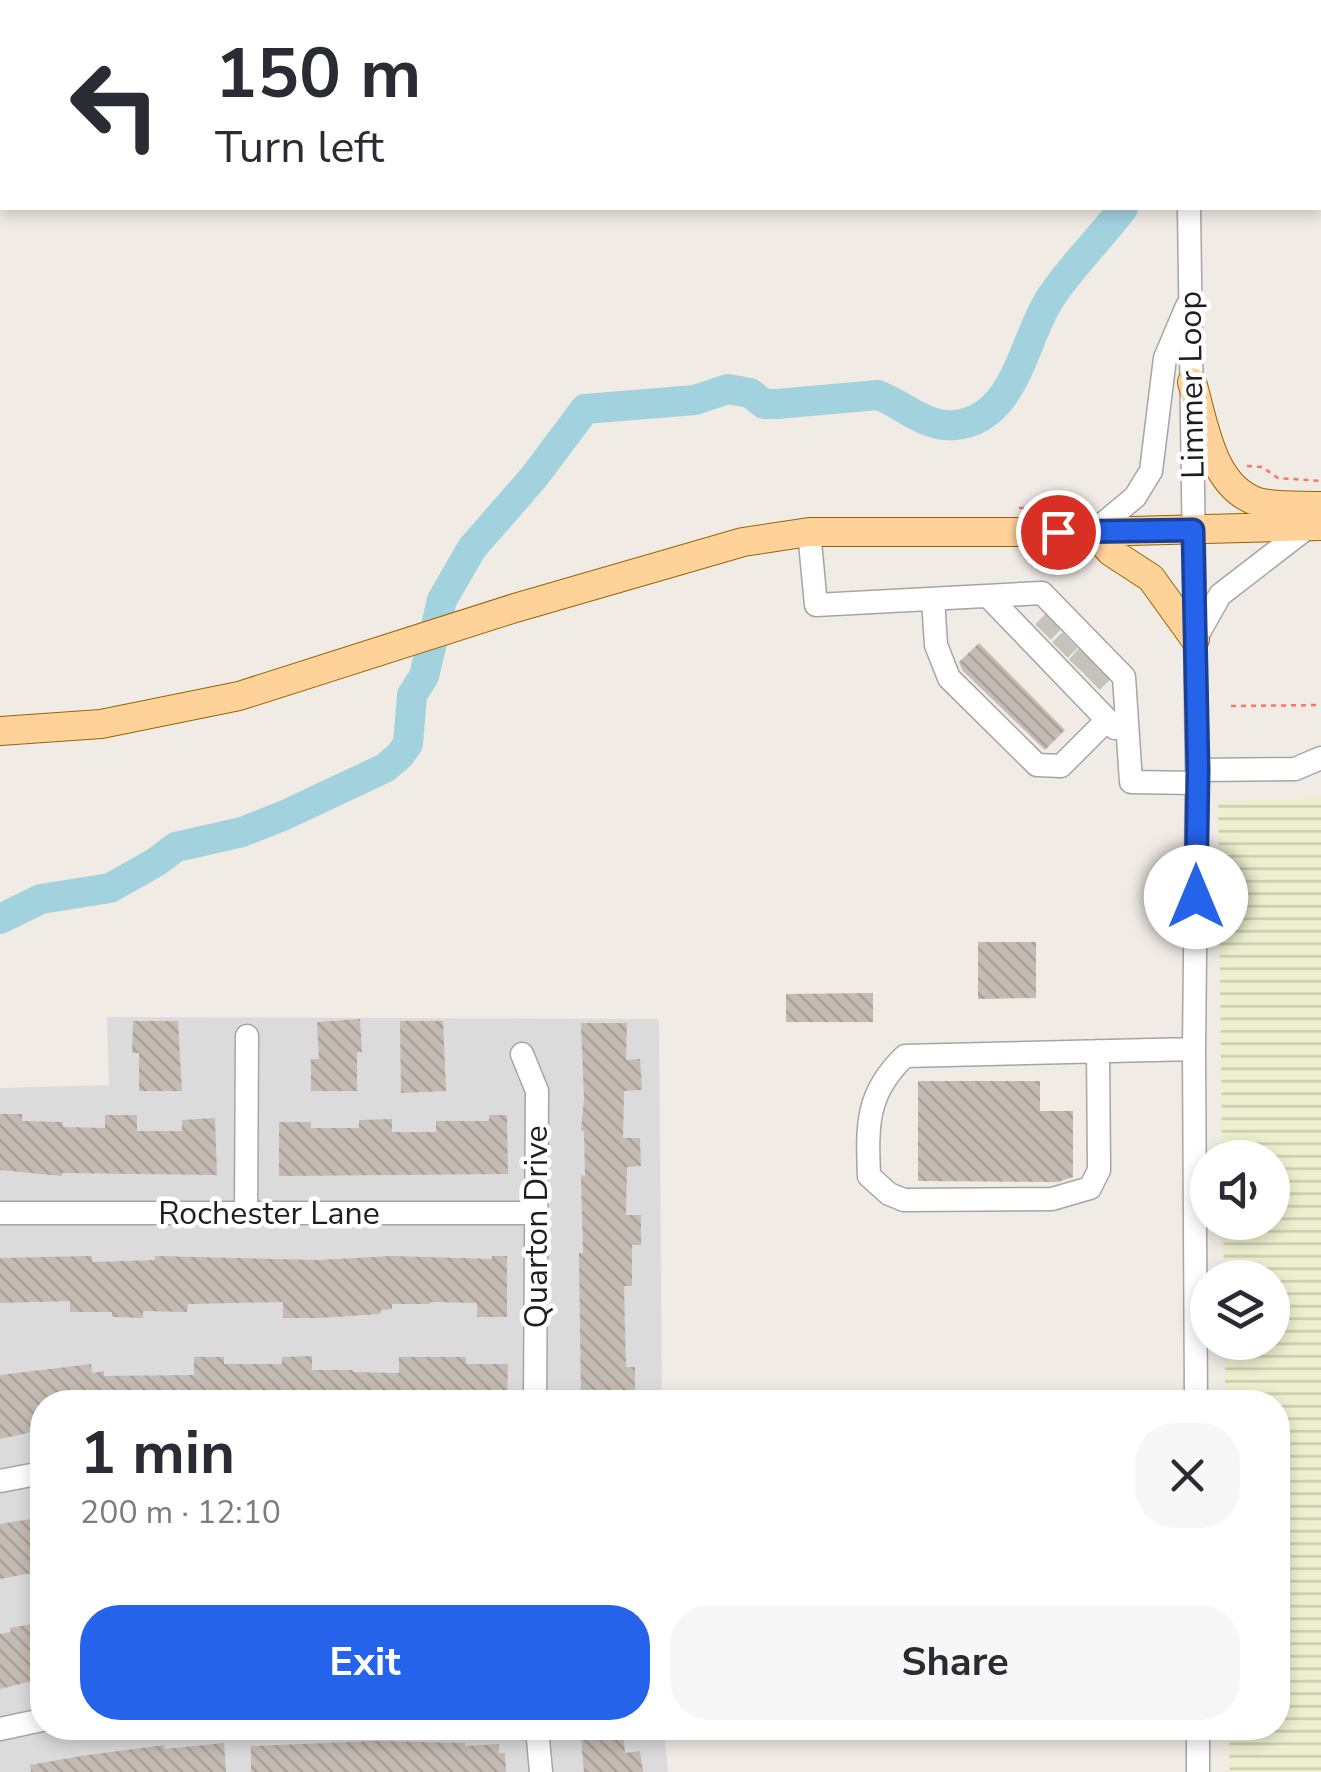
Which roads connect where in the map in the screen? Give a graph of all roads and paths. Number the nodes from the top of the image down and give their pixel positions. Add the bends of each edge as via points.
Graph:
1 (1190, 210) edge
2 (1190, 298) junction
3 (1192, 382) junction
4 (1243, 467) dead end
5 (1321, 481) edge
6 (1317, 520) edge
7 (1193, 530) junction
8 (808, 532) junction
9 (1093, 532) junction
10 (988, 596) junction
11 (933, 599) junction
12 (1048, 627) junction
13 (1195, 639) junction
14 (1081, 662) junction
15 (1321, 704) edge
16 (1231, 706) dead end
17 (1107, 720) junction
18 (0, 732) edge
19 (1128, 741) junction
20 (1321, 758) edge
21 (1197, 776) junction
22 (248, 1036) dead end
23 (1194, 1048) junction
24 (1098, 1051) junction
25 (522, 1054) dead end
26 (246, 1212) junction
27 (0, 1213) edge
28 (538, 1213) junction
29 (535, 1390) edge
30 (1196, 1390) edge
31 (30, 1476) edge
32 (0, 1482) edge
33 (30, 1723) edge
34 (0, 1729) edge
35 (538, 1740) edge
36 (1198, 1740) edge
37 (541, 1772) edge
38 (1198, 1772) edge

1 - 2 street, Limmer Loop
2 - 3 street, Limmer Loop
2 - 9 street via 1165,358 1150,470 1136,497
3 - 6 main road via 1217,464 1229,482 1257,502
3 - 7 street, Limmer Loop
4 - 5 path
6 - 7 main road
6 - 13 street via 1220,595
7 - 9 main road
7 - 13 street, Limmer Loop
8 - 9 main road
8 - 11 street via 816,604
8 - 18 main road via 722,547 239,696 171,712
9 - 13 main road via 1152,578
10 - 11 street
10 - 12 street
10 - 12 street via 1042,593
11 - 17 street via 936,644 949,678 1037,765 1061,766
12 - 14 street
12 - 14 street
13 - 21 street, Limmer Loop
14 - 17 street
14 - 19 street via 1124,677
15 - 16 path
17 - 19 street
19 - 21 street via 1131,782
20 - 21 street via 1295,769
21 - 23 street, Limmer Loop
22 - 26 street
23 - 24 street
23 - 30 street, Limmer Loop
24 - 24 street via 906,1056 884,1076 867,1126 869,1176 904,1200 1052,1200 1090,1188 1100,1158
25 - 28 street, Quarton Drive via 536,1091
26 - 27 street, Rochester Lane
26 - 28 street, Rochester Lane
28 - 29 street, Quarton Drive
31 - 32 street
33 - 34 street
35 - 37 street
36 - 38 street

